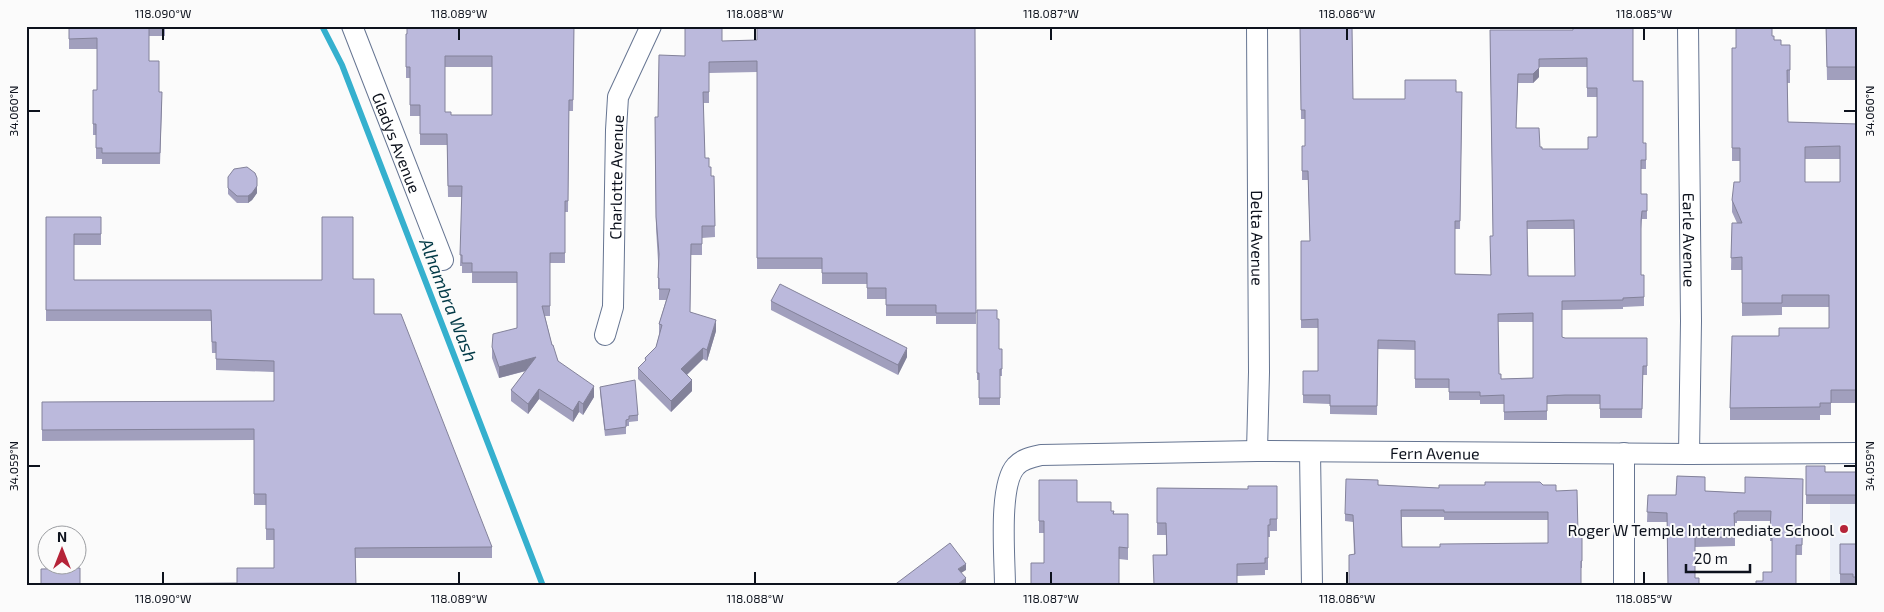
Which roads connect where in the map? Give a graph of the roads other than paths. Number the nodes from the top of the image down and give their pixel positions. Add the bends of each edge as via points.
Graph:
1 (352, 26) edge
2 (651, 26) edge
3 (1257, 26) edge
4 (1688, 26) edge
5 (443, 260) dead end
6 (606, 335) dead end
7 (1257, 451) junction
8 (1310, 452) junction
9 (1624, 453) junction
10 (1858, 453) edge
11 (1690, 454) junction
12 (1005, 586) edge
13 (1312, 586) edge
14 (1624, 586) edge

1 - 5 street, Gladys Avenue
2 - 6 street, Charlotte Avenue via 618,97 613,307
3 - 7 street, Delta Avenue
4 - 11 street, Earle Avenue
7 - 8 street, Fern Avenue
7 - 12 street, Fern Avenue via 1041,455 1025,459 1016,466 1009,479 1005,502
8 - 9 street, Fern Avenue
8 - 13 street
9 - 11 street, Fern Avenue
9 - 14 street
10 - 11 street, Fern Avenue

